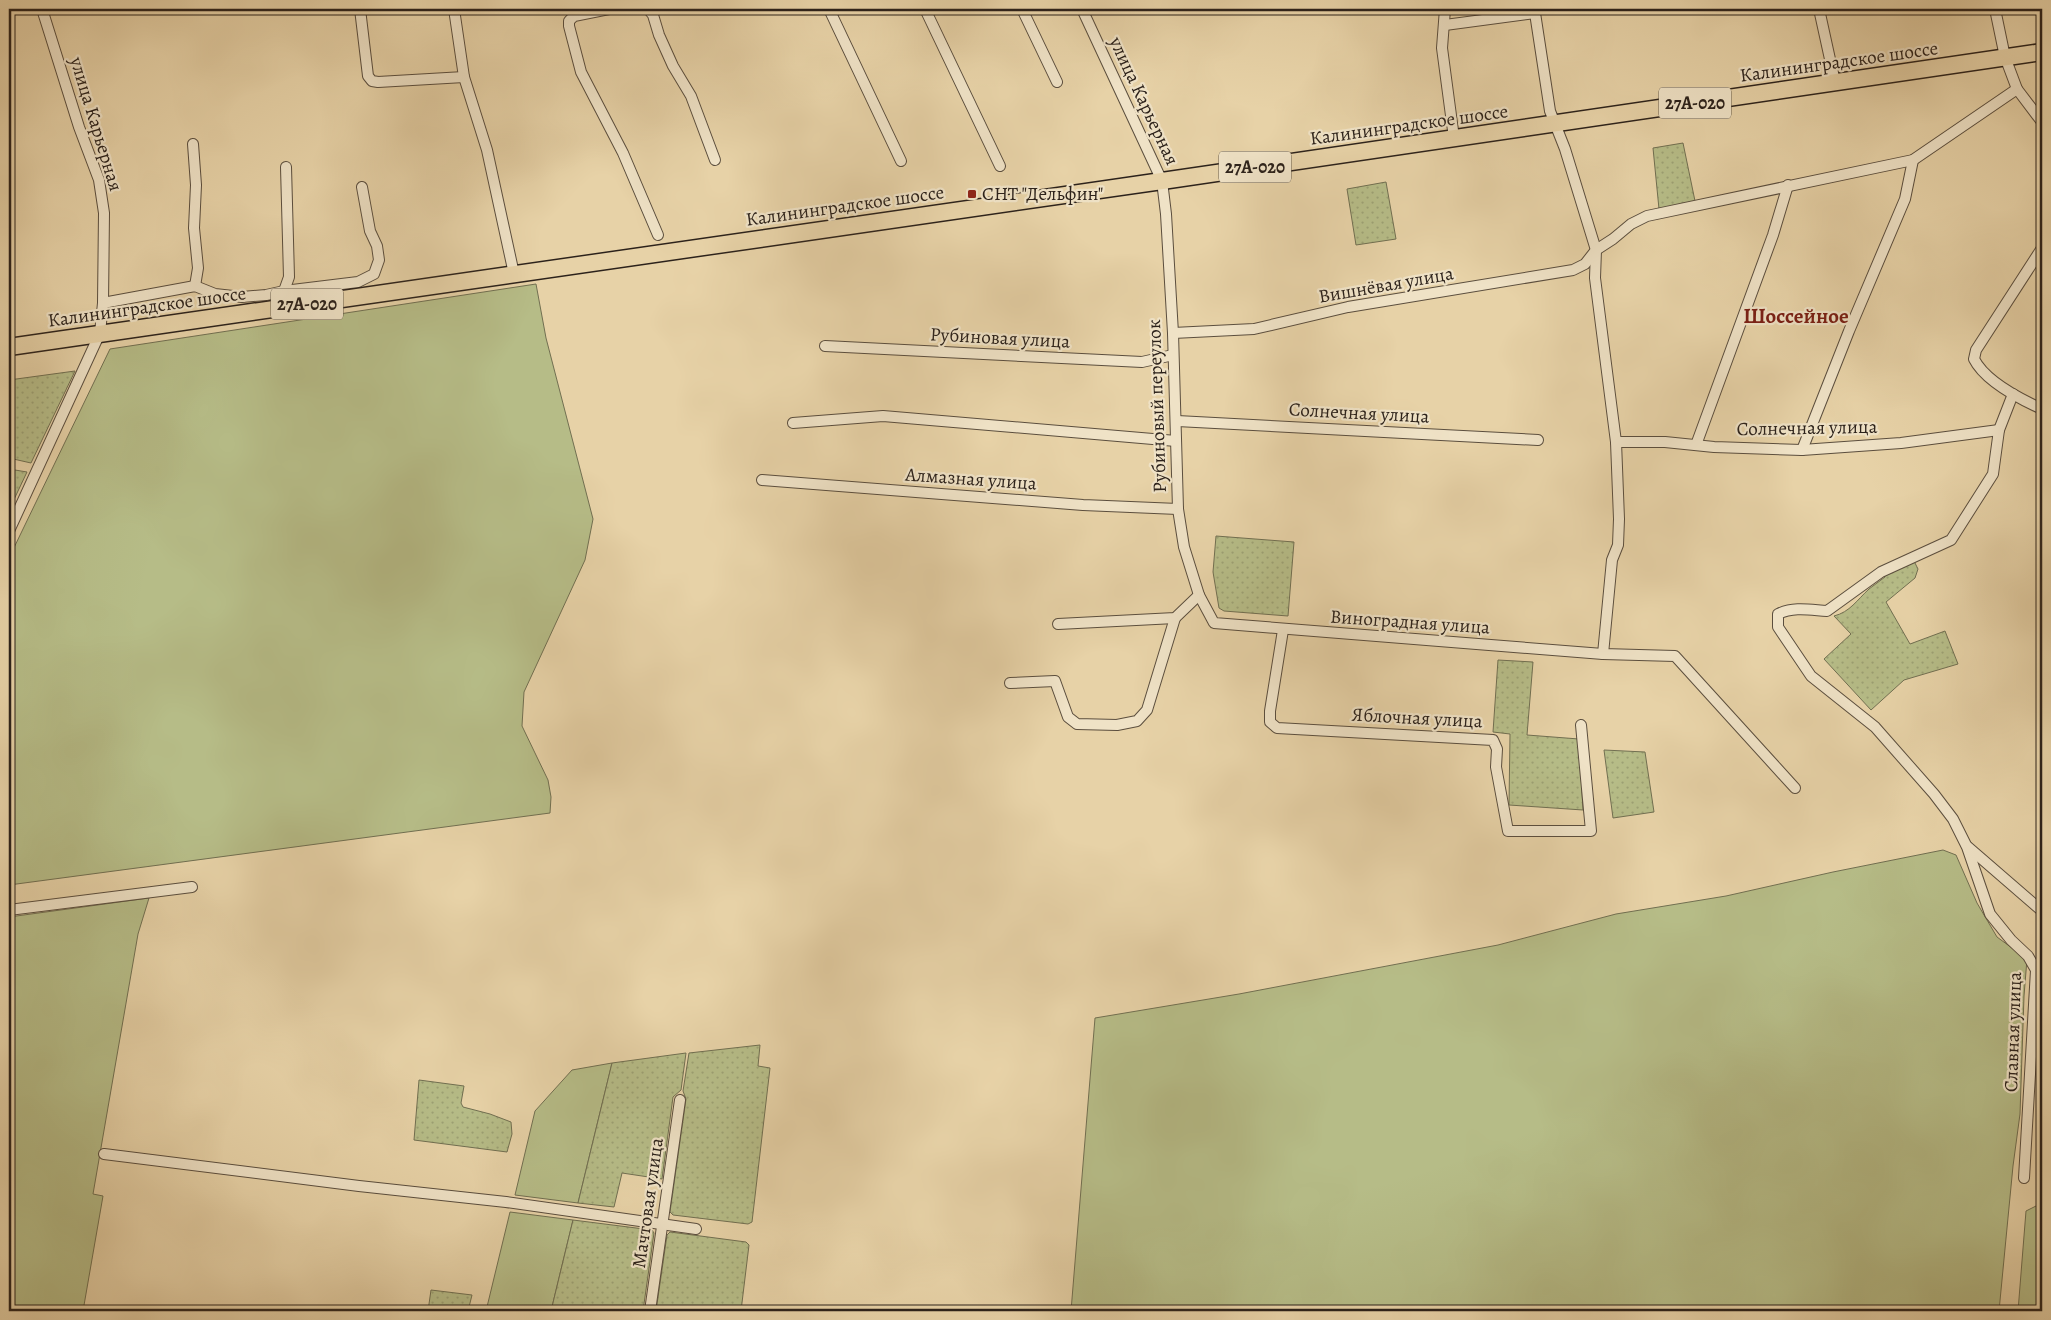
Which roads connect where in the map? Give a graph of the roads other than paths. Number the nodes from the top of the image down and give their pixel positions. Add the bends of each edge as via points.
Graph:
1 (42, 9) edge
2 (360, 9) edge
3 (454, 9) edge
4 (608, 9) edge
5 (648, 9) edge
6 (829, 9) edge
7 (925, 9) edge
8 (1022, 9) edge
9 (1082, 9) edge
10 (1445, 9) edge
11 (1819, 9) edge
12 (1995, 9) edge
13 (1535, 11) edge
14 (1445, 25) junction
15 (2042, 52) edge
16 (2004, 57) junction
17 (464, 77) junction
18 (1057, 82) dead end
19 (1835, 82) junction
20 (2017, 88) junction
21 (2042, 122) edge
22 (1554, 124) junction
23 (1454, 138) junction
24 (193, 144) dead end
25 (715, 160) dead end
26 (1913, 160) junction
27 (901, 161) dead end
28 (1000, 166) dead end
29 (286, 168) dead end
30 (1162, 181) junction
31 (1788, 185) junction
32 (362, 188) dead end
33 (658, 235) dead end
34 (2042, 248) edge
35 (1596, 250) junction
36 (514, 274) junction
37 (195, 286) junction
38 (284, 291) junction
39 (103, 303) junction
40 (100, 333) junction
41 (1173, 334) junction
42 (825, 346) dead end
43 (9, 347) edge
44 (1173, 355) junction
45 (2013, 394) junction
46 (2042, 409) edge
47 (1177, 421) junction
48 (793, 423) dead end
49 (1999, 430) junction
50 (1538, 440) dead end
51 (1176, 441) junction
52 (1616, 442) junction
53 (1696, 445) junction
54 (1802, 450) junction
55 (762, 480) dead end
56 (1178, 509) junction
57 (9, 531) edge
58 (1199, 595) junction
59 (1175, 618) junction
60 (1058, 624) dead end
61 (1214, 624) joint
62 (1283, 630) junction
63 (1603, 654) junction
64 (1010, 683) dead end
65 (1581, 724) dead end
66 (1795, 788) dead end
67 (1967, 847) junction
68 (192, 887) dead end
69 (9, 910) edge
70 (2042, 912) edge
71 (680, 1100) dead end
72 (104, 1154) dead end
73 (2024, 1178) dead end
74 (662, 1224) junction
75 (696, 1229) dead end
76 (650, 1311) edge

1 - 39 street, улица Карьерная via 99,180 104,213
2 - 17 street via 368,76 372,81
3 - 17 street
4 - 33 street via 574,16 569,20 569,26 582,72 623,153
5 - 25 street via 673,66 691,96
6 - 27 street
7 - 28 street
8 - 18 street
9 - 30 street, улица Карьерная
10 - 14 street
11 - 19 street
12 - 16 street
13 - 14 street
13 - 22 street
14 - 23 street via 1442,48
15 - 16 main road, Калининградское шоссе / 27А-020
16 - 19 main road, Калининградское шоссе / 27А-020
16 - 20 street
17 - 36 street via 487,150
19 - 22 main road, Калининградское шоссе / 27А-020
20 - 21 street
20 - 26 street
22 - 23 main road, Калининградское шоссе / 27А-020
22 - 35 street via 1565,149
23 - 30 main road, Калининградское шоссе / 27А-020
24 - 37 street via 198,268
26 - 31 street, Вишнёвая улица
26 - 54 street via 1905,199 1848,330
29 - 38 street via 289,277
30 - 36 main road, Калининградское шоссе / 27А-020
30 - 41 street, Рубиновый переулок
31 - 35 street, Вишнёвая улица via 1647,216
31 - 53 street via 1773,235
32 - 38 street via 379,260 374,274 358,282
34 - 45 street via 1976,350 1974,359 1978,367
35 - 41 street, Вишнёвая улица via 1586,264 1573,270 1348,307 1254,329
35 - 52 street via 1596,278
36 - 40 main road, Калининградское шоссе / 27А-020
37 - 38 street via 216,294 242,297
37 - 39 street
39 - 40 street, улица Карьерная
40 - 43 main road, Калининградское шоссе / 27А-020
40 - 57 street, улица Карьерная
41 - 44 street, Рубиновый переулок
42 - 44 street, Рубиновая улица via 1142,362
44 - 47 street, Рубиновый переулок
45 - 46 street
45 - 49 street
47 - 50 street, Солнечная улица
47 - 51 street, Рубиновый переулок
48 - 51 street via 883,416
49 - 54 street, Солнечная улица via 1901,443
49 - 67 street via 1994,474 1951,540 1881,572 1827,611 1797,609 1778,614 1778,627 1811,676 1875,727 1934,794 1953,819
51 - 56 street, Рубиновый переулок
52 - 53 street, Солнечная улица
52 - 63 street via 1618,545 1612,560
53 - 54 street, Солнечная улица
55 - 56 street, Алмазная улица via 1083,505
56 - 58 street, Рубиновый переулок via 1184,547
58 - 59 street
58 - 61 street, Рубиновый переулок
59 - 60 street
59 - 64 street via 1147,710 1137,721 1117,725 1077,724 1068,718 1056,682
61 - 62 street, Виноградная улица
62 - 63 street, Виноградная улица
62 - 65 street, Яблочная улица via 1270,722 1278,728 1493,740 1508,831 1591,831
63 - 66 street, Виноградная улица via 1675,656
67 - 70 street
67 - 73 street, Славная улица via 1990,914 2010,940 2028,956 2036,970
68 - 69 street
71 - 74 street, Мачтовая улица
72 - 74 street
74 - 75 street
74 - 76 street, Мачтовая улица

